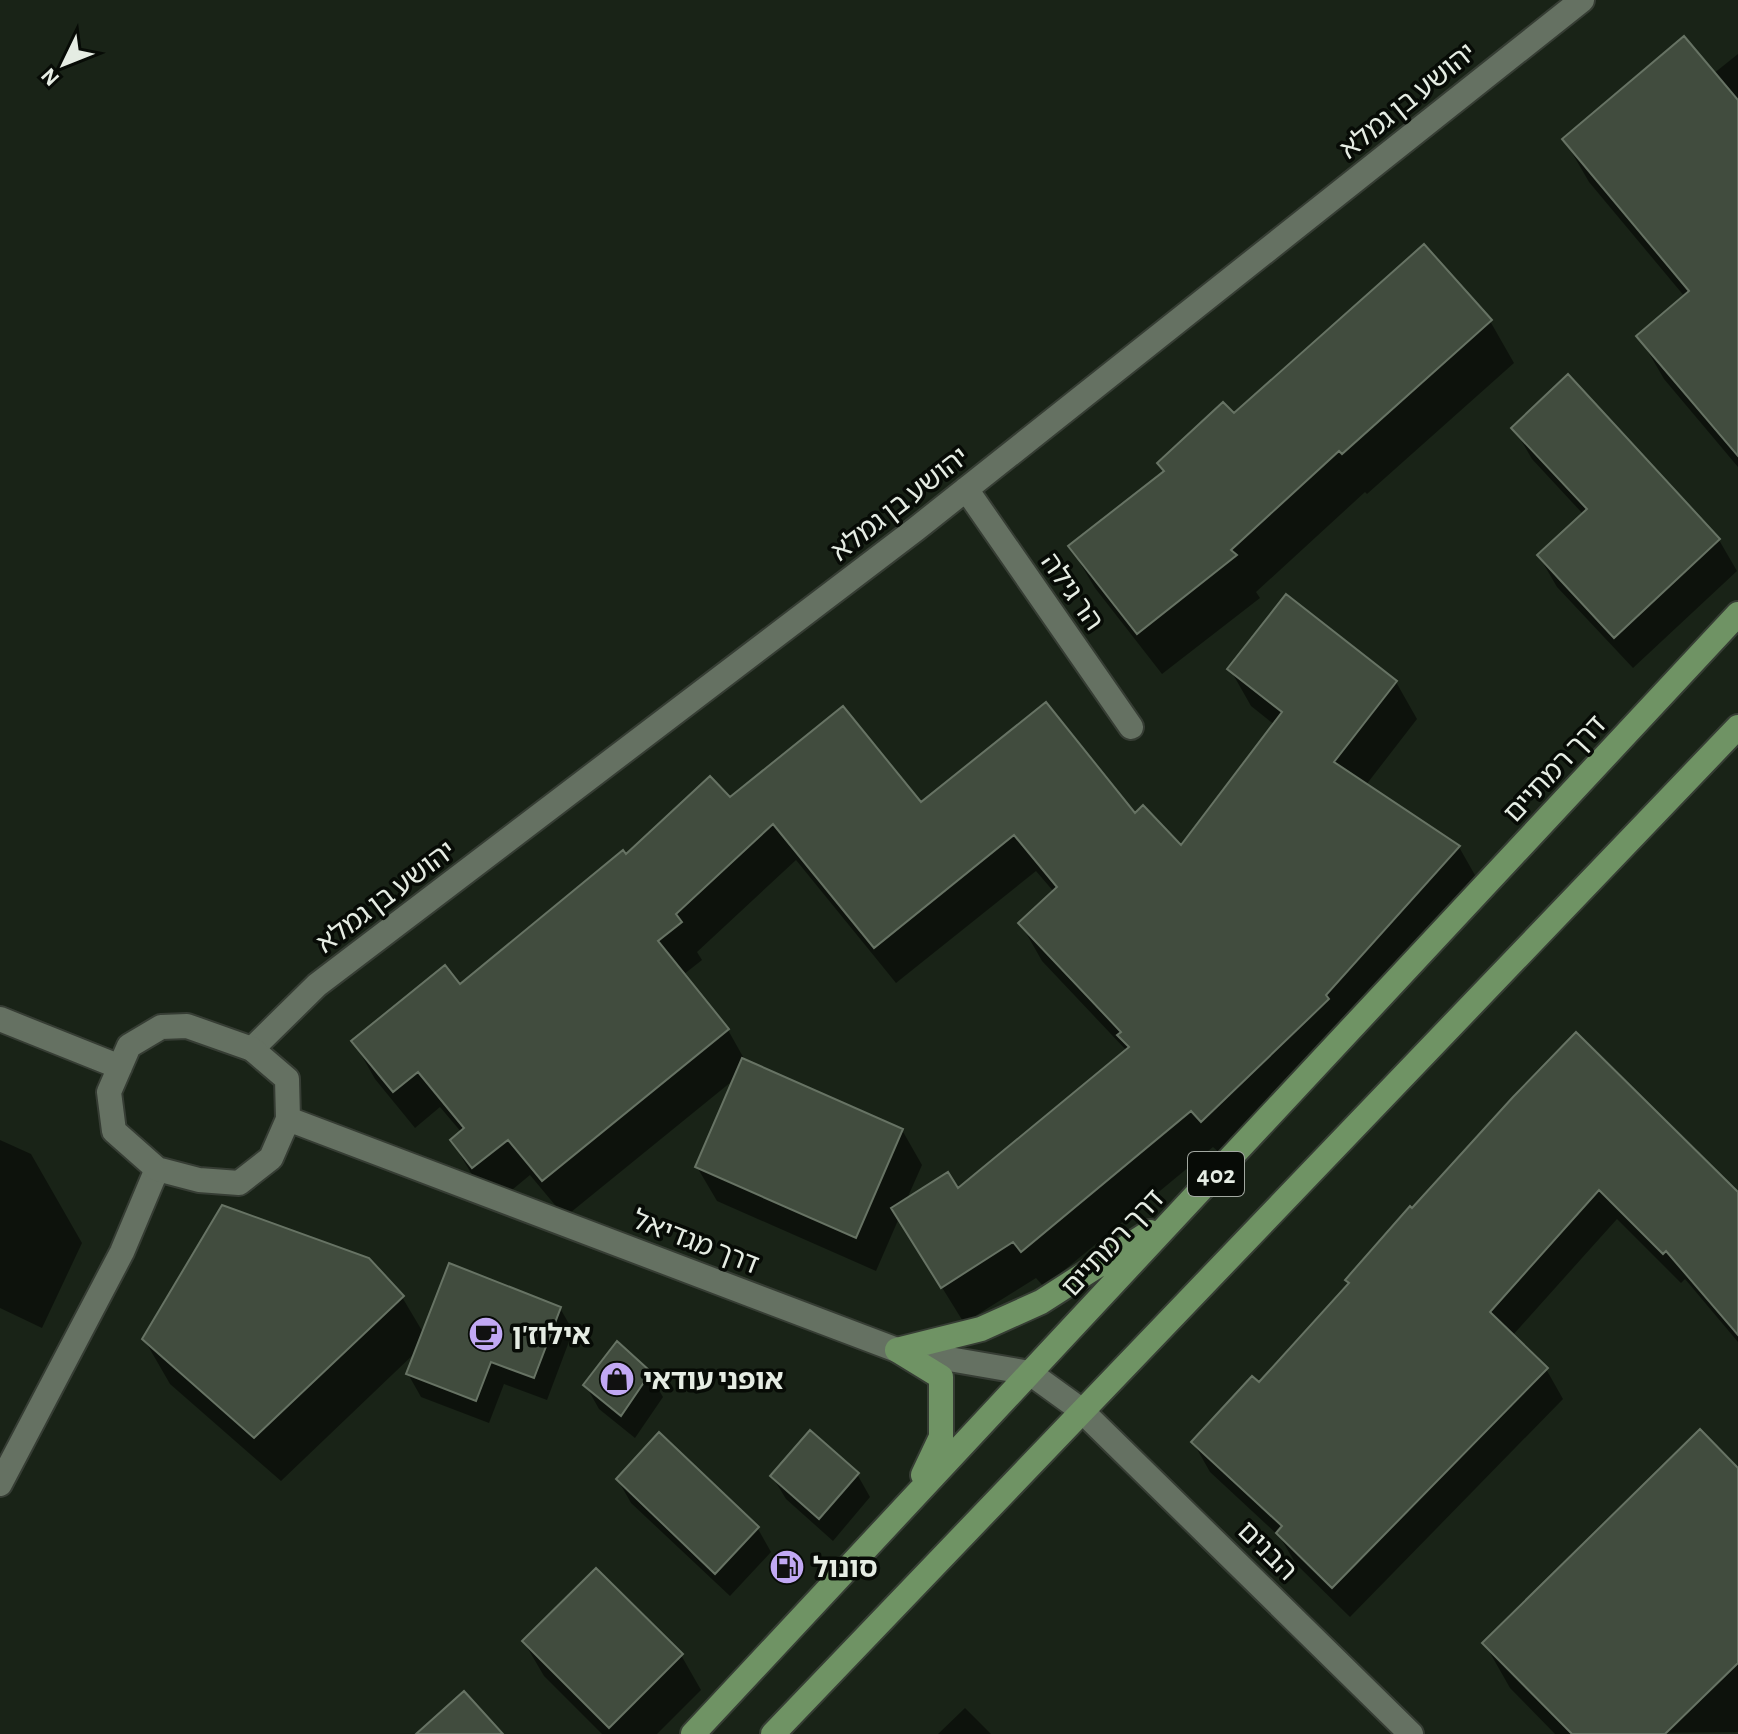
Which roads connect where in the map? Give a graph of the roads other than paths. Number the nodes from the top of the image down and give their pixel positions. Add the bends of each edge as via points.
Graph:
1 (1582, 0) edge
2 (966, 489) junction
3 (1738, 614) edge
4 (1131, 727) dead end
5 (1738, 727) edge
6 (0, 1019) edge
7 (252, 1049) junction
8 (120, 1067) junction
9 (288, 1119) junction
10 (157, 1169) junction
11 (1179, 1214) junction
12 (897, 1350) junction
13 (1030, 1373) junction
14 (1081, 1410) junction
15 (0, 1484) edge
16 (912, 1498) junction
17 (693, 1734) edge
18 (773, 1734) edge
19 (1411, 1734) edge

1 - 2 street, יהושע בן גמלא
2 - 4 street, הר גילה
2 - 7 street, יהושע בן גמלא via 317,985
3 - 11 main road, דרך רמתיים / 402
5 - 14 main road, 402
6 - 8 street
7 - 8 street via 187,1026 161,1027 129,1046
7 - 9 street via 287,1079
8 - 10 street via 109,1092 114,1131
9 - 10 street via 271,1158 239,1183
9 - 12 street, דרך מגדיאל
10 - 15 street via 122,1252
11 - 12 main road via 1041,1302 981,1329
11 - 13 main road, דרך רמתיים / 402
12 - 13 street, דרך מגדיאל
12 - 16 main road via 941,1377 941,1437
13 - 14 street, דרך מגדיאל
13 - 16 main road, דרך רמתיים / 402
14 - 18 main road, 402
14 - 19 street, הבנים
16 - 17 main road, דרך רמתיים / 402

